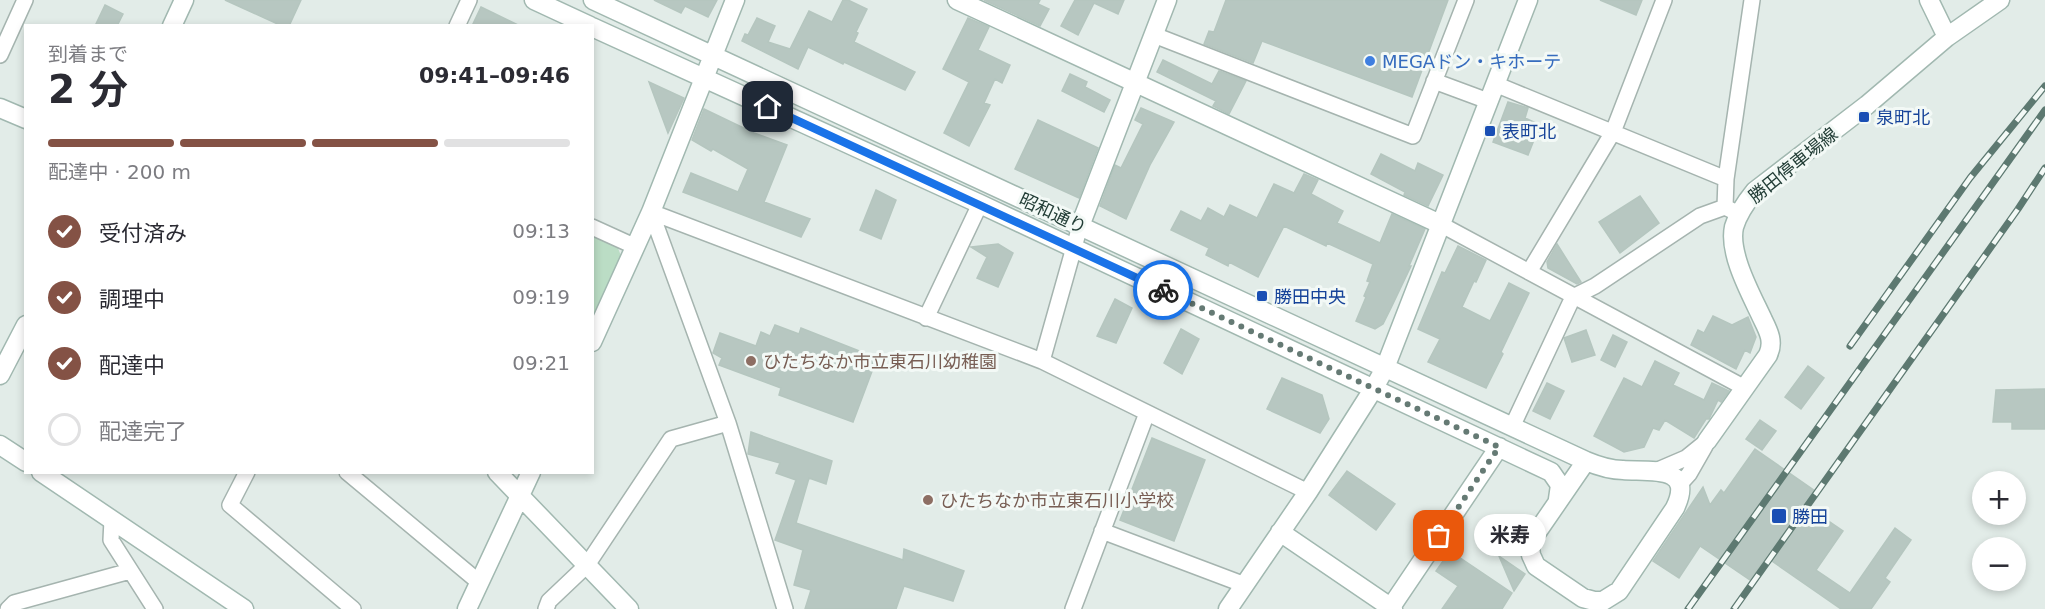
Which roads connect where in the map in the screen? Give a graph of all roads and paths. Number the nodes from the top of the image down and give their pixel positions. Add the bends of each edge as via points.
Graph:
1 (24, 0) edge
2 (184, 0) edge
3 (469, 0) edge
4 (534, 0) edge
5 (593, 0) edge
6 (735, 0) edge
7 (957, 0) edge
8 (1167, 0) edge
9 (1466, 0) edge
10 (1528, 0) edge
11 (1664, 0) edge
12 (1752, 0) edge
13 (1929, 0) edge
14 (2000, 0) edge
15 (173, 24) edge
16 (458, 24) edge
17 (587, 24) edge
18 (594, 27) edge
19 (1154, 35) junction
20 (1947, 37) junction
21 (0, 55) edge
22 (713, 57) junction
23 (705, 78) junction
24 (1434, 81) junction
25 (1136, 83) junction
26 (1491, 93) junction
27 (0, 108) edge
28 (24, 118) edge
29 (1613, 132) junction
30 (1726, 179) junction
31 (980, 204) junction
32 (1732, 210) junction
33 (651, 212) junction
34 (1440, 224) junction
35 (1080, 226) junction
36 (594, 228) edge
37 (636, 247) junction
38 (1074, 248) junction
39 (1529, 272) junction
40 (1573, 297) junction
41 (926, 318) junction
42 (24, 329) edge
43 (594, 337) edge
44 (1042, 361) junction
45 (1384, 368) junction
46 (0, 375) edge
47 (1374, 388) junction
48 (1744, 388) junction
49 (1148, 413) junction
50 (728, 423) junction
51 (1512, 427) junction
52 (1707, 441) junction
53 (0, 445) edge
54 (1499, 447) junction
55 (24, 461) edge
56 (1586, 461) junction
57 (1658, 470) junction
58 (242, 474) edge
59 (348, 474) edge
60 (499, 474) edge
61 (530, 474) edge
62 (50, 475) edge
63 (1679, 485) junction
64 (1308, 492) junction
65 (520, 496) junction
66 (1558, 499) junction
67 (112, 520) junction
68 (1102, 531) junction
69 (1280, 532) junction
70 (587, 566) junction
71 (130, 571) junction
72 (480, 583) junction
73 (1245, 585) junction
74 (1391, 608) edge
75 (8, 609) edge
76 (155, 609) edge
77 (244, 609) edge
78 (353, 609) edge
79 (467, 609) edge
80 (546, 609) edge
81 (629, 609) edge
82 (785, 609) edge
83 (1073, 609) edge
84 (1228, 609) edge

1 - 21 street
2 - 15 street
3 - 16 street
4 - 17 street, 昭和通り
5 - 22 street, 昭和通り
6 - 22 street
7 - 25 street
8 - 19 street
9 - 24 street
10 - 26 street
11 - 29 street
12 - 30 street
13 - 20 street
14 - 20 street, 勝田停車場線
18 - 23 street, 昭和通り
19 - 24 street via 1413,136
19 - 25 street
20 - 32 street, 勝田停車場線 via 1868,105
22 - 23 street
22 - 35 street, 昭和通り
23 - 31 street, 昭和通り
23 - 33 street
24 - 26 street
25 - 34 street
25 - 35 street
26 - 29 street
26 - 34 street
27 - 28 street
29 - 30 street
29 - 39 street
30 - 32 street
31 - 38 street, 昭和通り
31 - 41 street
32 - 40 street via 1700,216
32 - 48 street, 勝田停車場線 via 1743,278 1772,347
33 - 37 street
33 - 41 street
33 - 50 street
34 - 39 street
34 - 45 street
35 - 38 street
35 - 45 street, 昭和通り
36 - 37 street
37 - 43 street
38 - 44 street
38 - 47 street, 昭和通り
39 - 40 street
40 - 48 street
40 - 51 street
41 - 44 street
42 - 46 street
44 - 49 street
45 - 47 street
45 - 51 street, 昭和通り
47 - 54 street, 昭和通り
47 - 64 street
48 - 52 street
49 - 64 street
49 - 68 street
50 - 70 street via 671,439
50 - 82 street
51 - 56 street, 昭和通り
52 - 57 street via 1686,458
52 - 63 street
53 - 55 street
54 - 66 street, 昭和通り via 1551,472 1560,485
54 - 74 street
56 - 57 street, 昭和通り via 1622,470
56 - 66 street
57 - 63 street via 1670,474
58 - 78 street via 230,505
59 - 72 street
60 - 65 street
61 - 65 street
62 - 67 street
63 - 66 street via 1675,508 1619,591 1603,601 1583,598 1536,566 1531,555 1533,538
64 - 69 street
65 - 70 street
65 - 72 street
67 - 71 street via 111,540
67 - 77 street
68 - 73 street
68 - 83 street
69 - 73 street
69 - 74 street
70 - 80 street via 549,601
70 - 81 street
71 - 75 street via 14,603
71 - 76 street
72 - 79 street
73 - 84 street

